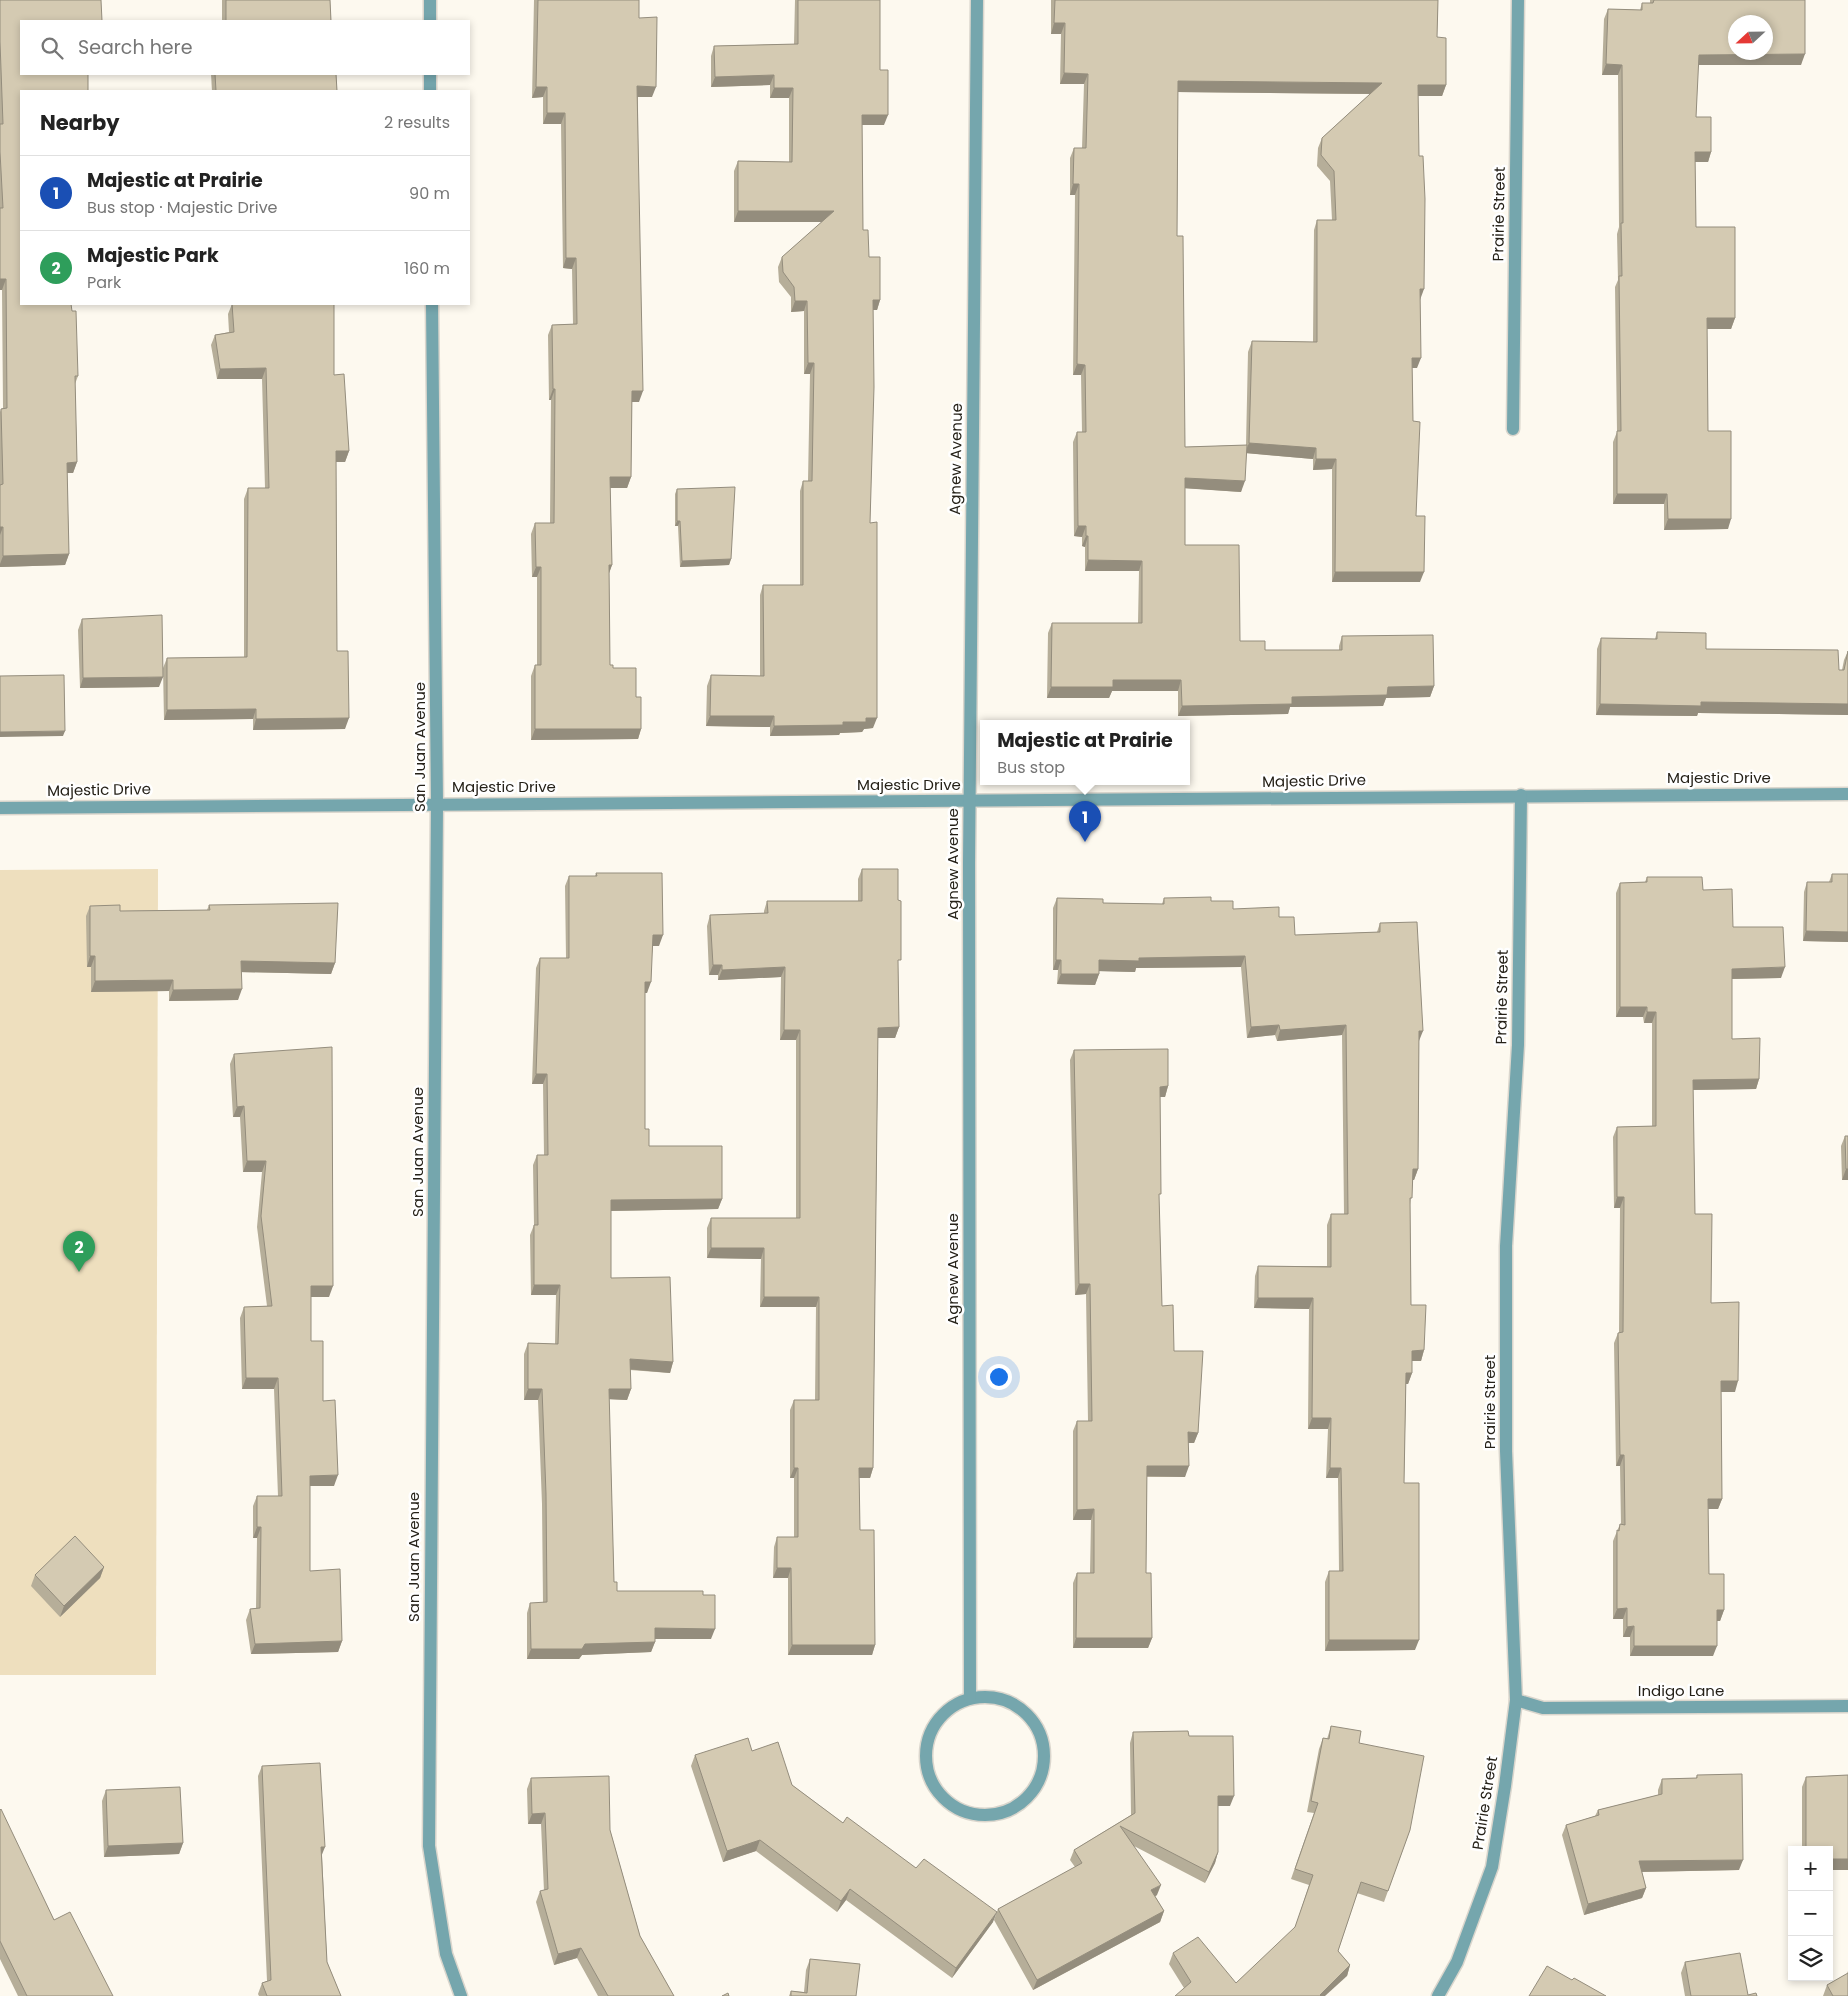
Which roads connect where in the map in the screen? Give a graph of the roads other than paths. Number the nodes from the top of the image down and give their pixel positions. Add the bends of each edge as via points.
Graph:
1 (430, 0) edge
2 (977, 0) edge
3 (1518, 0) edge
4 (430, 20) edge
5 (430, 75) edge
6 (430, 90) edge
7 (432, 305) edge
8 (1513, 429) dead end
9 (1848, 794) edge
10 (1521, 795) junction
11 (970, 800) junction
12 (437, 804) junction
13 (0, 808) edge
14 (970, 1698) junction
15 (1516, 1700) junction
16 (1848, 1706) edge
17 (461, 1996) edge
18 (1438, 1996) edge

1 - 4 street
2 - 11 street, Agnew Avenue
3 - 8 street, Prairie Street
5 - 6 street
7 - 12 street, San Juan Avenue
9 - 10 street, Majestic Drive
10 - 11 street, Majestic Drive
10 - 15 street, Prairie Street via 1518,1045 1506,1246 1506,1451
11 - 12 street, Majestic Drive
11 - 14 street, Agnew Avenue
12 - 13 street, Majestic Drive
12 - 17 street, San Juan Avenue via 429,1846 446,1954
14 - 14 street via 943,1714 934,1726 926,1744 926,1764 932,1783 943,1798 959,1810 978,1816 998,1814 1016,1807 1031,1794 1041,1777 1044,1757 1041,1738 1032,1720 1020,1708 987,1696
15 - 16 street, Indigo Lane via 1543,1708
15 - 18 street, Prairie Street via 1492,1867 1457,1962

